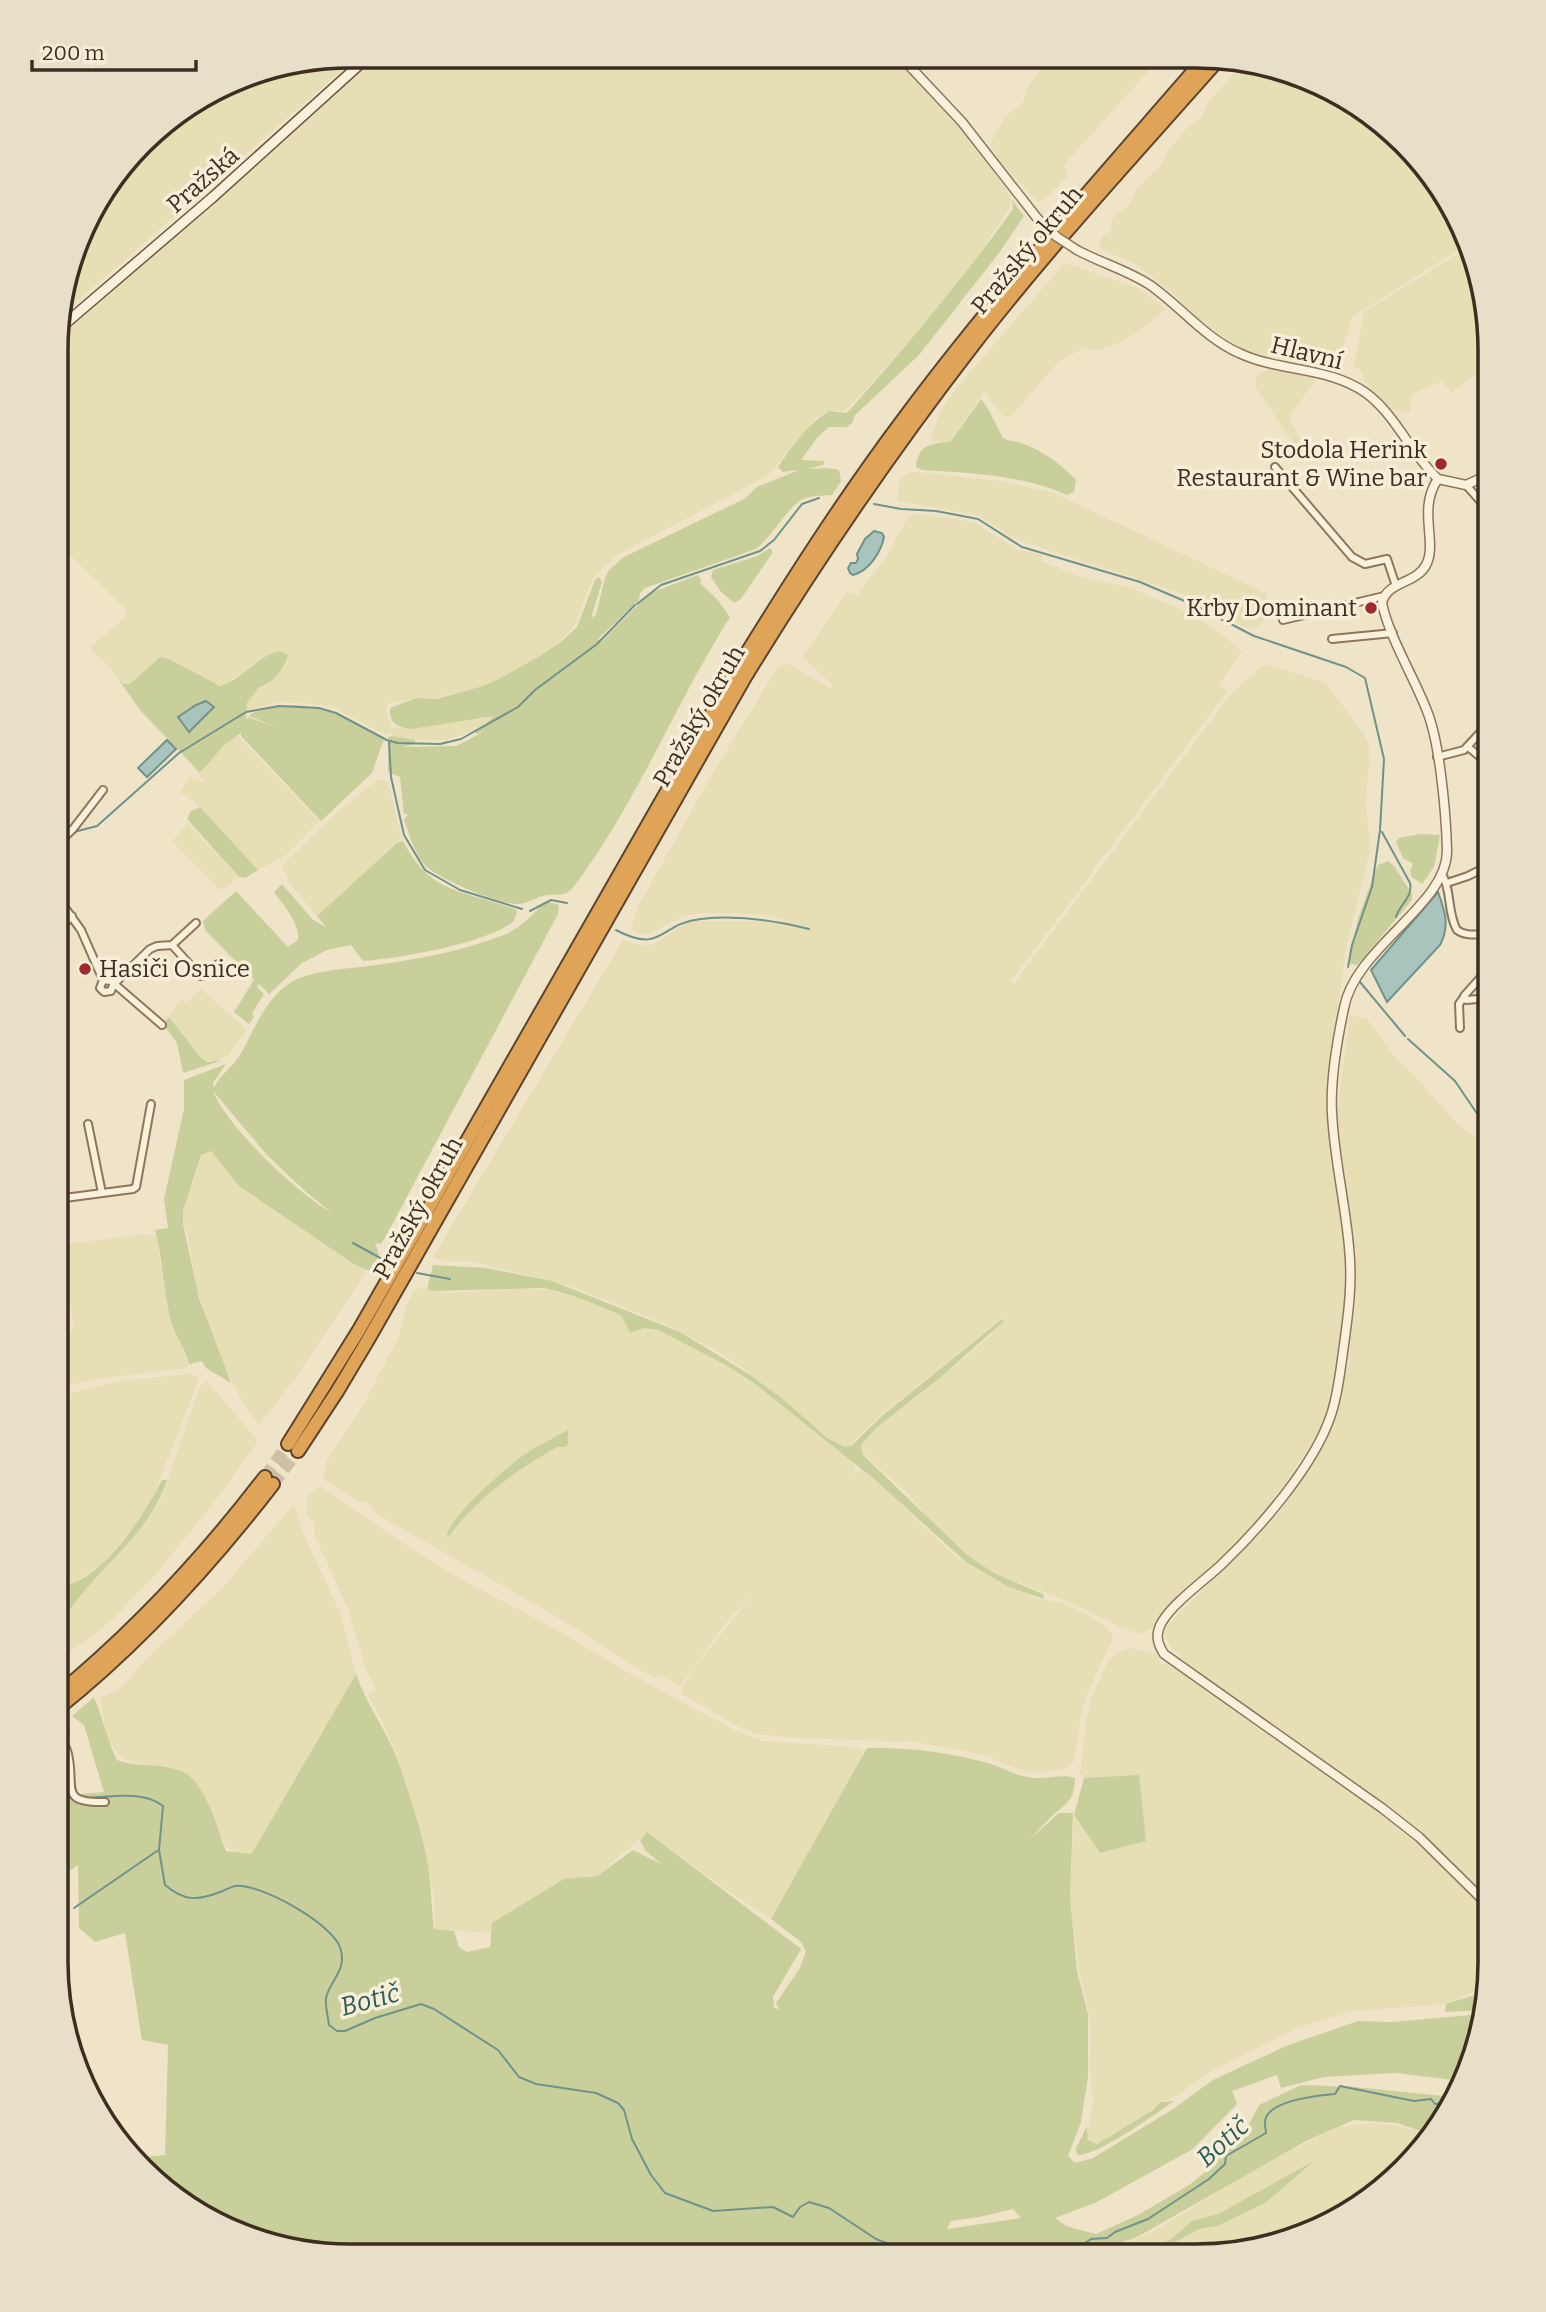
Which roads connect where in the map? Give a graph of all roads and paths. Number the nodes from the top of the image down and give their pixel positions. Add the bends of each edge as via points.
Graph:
1 (356, 68) edge
2 (911, 68) edge
3 (1196, 68) edge
4 (1210, 69) edge
5 (70, 319) edge
6 (882, 457) junction
7 (1275, 467) dead end
8 (1438, 480) junction
9 (1478, 480) edge
10 (1466, 485) junction
11 (1478, 498) edge
12 (1396, 586) junction
13 (1384, 596) junction
14 (1283, 620) dead end
15 (1393, 633) junction
16 (1332, 639) dead end
17 (1478, 736) edge
18 (1468, 747) junction
19 (1478, 755) edge
20 (1437, 757) junction
21 (103, 789) dead end
22 (68, 834) edge
23 (1478, 871) edge
24 (1444, 878) junction
25 (68, 911) edge
26 (72, 916) junction
27 (68, 920) edge
28 (196, 923) dead end
29 (1478, 935) edge
30 (172, 945) junction
31 (218, 964) dead end
32 (1478, 979) edge
33 (103, 980) junction
34 (113, 985) junction
35 (1464, 997) junction
36 (1478, 999) edge
37 (162, 1025) dead end
38 (1460, 1028) dead end
39 (150, 1104) dead end
40 (88, 1124) dead end
41 (102, 1193) junction
42 (68, 1198) edge
43 (293, 1447) tunnel mouth
44 (269, 1481) tunnel mouth
45 (81, 1683) junction
46 (68, 1690) edge
47 (68, 1697) edge
48 (68, 1752) edge
49 (105, 1802) dead end
50 (1478, 1895) edge

1 - 5 main road, Pražská
2 - 8 street, Hlavní, bridge via 1057,237 1148,284 1237,352 1360,389 1383,410
3 - 6 highway, Pražský okruh via 1020,271 934,378
4 - 6 highway, Pražský okruh
6 - 43 highway, Pražský okruh via 841,515 745,677 369,1338 338,1390
7 - 12 street via 1352,557 1365,564 1387,559
8 - 10 street
8 - 12 street via 1429,498 1428,562 1416,576
9 - 10 street
10 - 11 street
12 - 13 street
13 - 14 street
13 - 15 street via 1382,606
15 - 16 street
15 - 20 street via 1428,712
17 - 18 street
18 - 19 street
18 - 20 street
20 - 24 street via 1447,851
21 - 22 street
23 - 24 street
24 - 29 street via 1457,930
24 - 50 street via 1353,979 1343,1010 1332,1116 1352,1284 1331,1415 1316,1447 1277,1504 1166,1616 1157,1634 1164,1654 1391,1815
25 - 26 street
26 - 27 street
26 - 33 street
28 - 30 street
30 - 31 street via 200,975
30 - 34 street via 150,949
32 - 35 street
33 - 34 street
33 - 34 street via 100,988 104,992 111,991
34 - 37 street
35 - 36 street
35 - 38 street via 1459,1004
39 - 41 street via 139,1183 133,1189
40 - 41 street
41 - 42 street
44 - 45 highway via 187,1588
45 - 46 highway
45 - 47 highway
48 - 49 street via 78,1800

